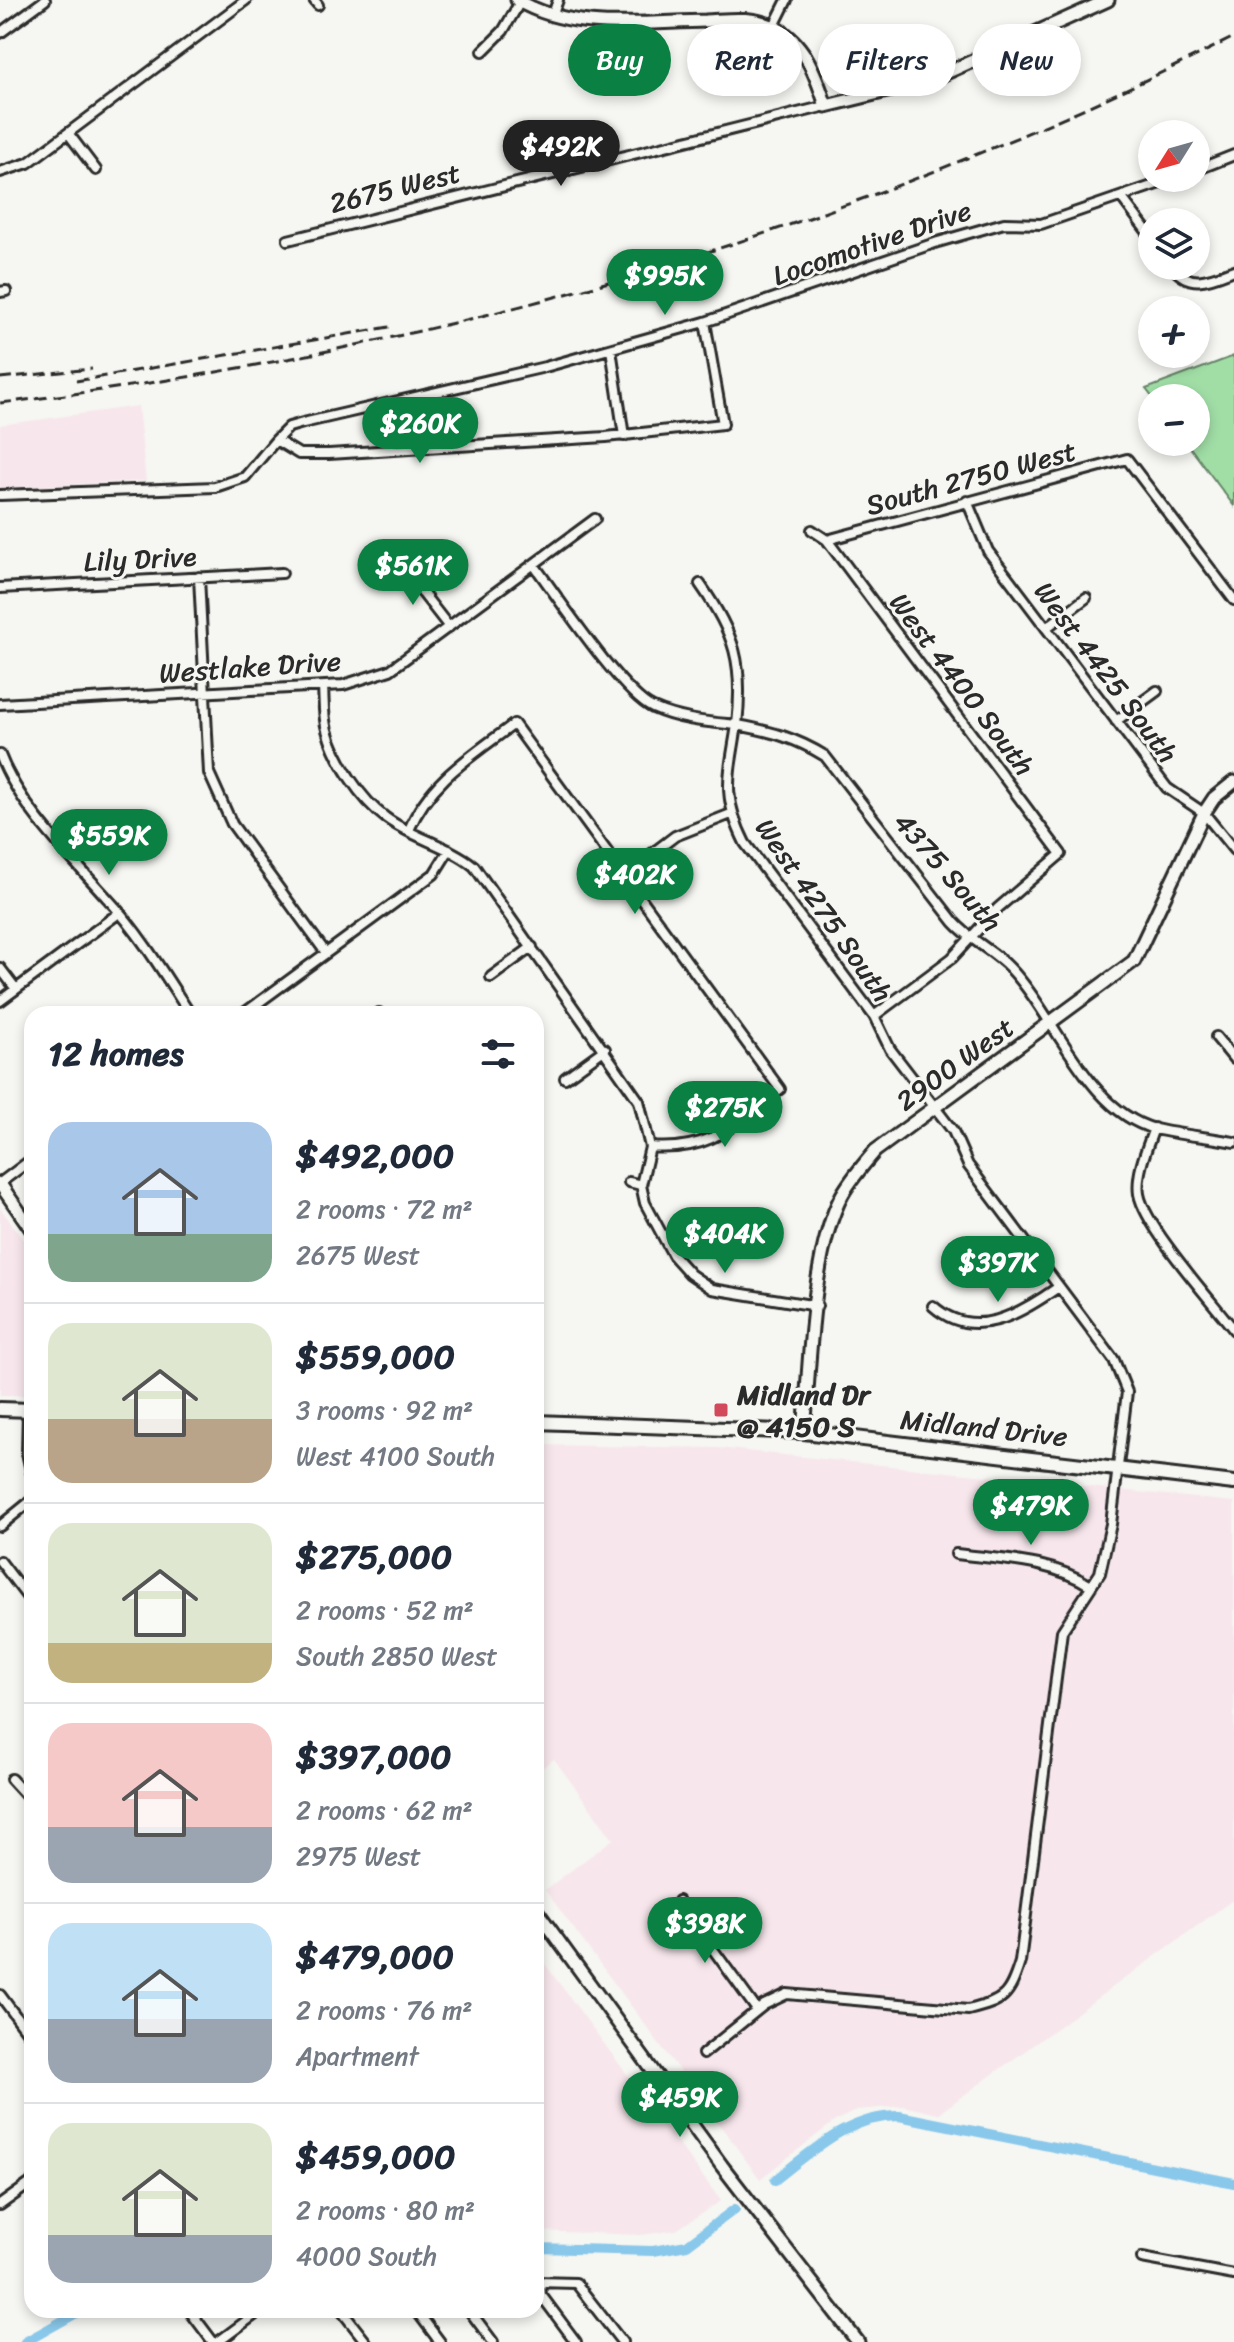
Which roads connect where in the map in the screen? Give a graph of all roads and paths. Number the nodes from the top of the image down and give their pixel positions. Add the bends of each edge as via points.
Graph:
1 (45, 0) edge
2 (246, 0) edge
3 (558, 0) edge
4 (787, 0) edge
5 (518, 1) edge
6 (1103, 1) edge
7 (553, 14) junction
8 (767, 24) edge
9 (775, 24) edge
10 (0, 33) edge
11 (483, 51) dead end
12 (802, 52) edge
13 (826, 106) junction
14 (68, 133) junction
15 (1234, 155) edge
16 (1210, 164) edge
17 (96, 170) dead end
18 (0, 172) edge
19 (1138, 192) edge
20 (1122, 198) junction
21 (1138, 219) edge
22 (288, 240) dead end
23 (1234, 270) edge
24 (1210, 278) edge
25 (705, 322) junction
26 (611, 349) junction
27 (624, 436) junction
28 (276, 440) junction
29 (0, 495) edge
30 (967, 501) junction
31 (595, 519) dead end
32 (812, 530) dead end
33 (827, 540) junction
34 (534, 565) junction
35 (403, 568) dead end
36 (282, 573) dead end
37 (199, 577) junction
38 (700, 584) dead end
39 (0, 588) edge
40 (1086, 598) dead end
41 (1234, 600) edge
42 (449, 627) junction
43 (1046, 628) junction
44 (323, 687) junction
45 (1157, 691) dead end
46 (206, 693) junction
47 (0, 704) edge
48 (1116, 721) junction
49 (737, 725) junction
50 (0, 755) edge
51 (1234, 782) edge
52 (1204, 813) junction
53 (731, 814) junction
54 (103, 820) dead end
55 (409, 830) junction
56 (449, 850) junction
57 (1234, 850) edge
58 (66, 852) junction
59 (625, 874) junction
60 (119, 913) junction
61 (971, 941) junction
62 (532, 947) junction
63 (326, 953) junction
64 (0, 968) edge
65 (491, 977) dead end
66 (16, 989) junction
67 (0, 1001) edge
68 (184, 1006) edge
69 (254, 1006) edge
70 (874, 1016) junction
71 (1050, 1024) junction
72 (1216, 1037) dead end
73 (605, 1049) junction
74 (1234, 1059) edge
75 (565, 1078) dead end
76 (935, 1108) junction
77 (1154, 1128) junction
78 (1234, 1142) edge
79 (650, 1147) junction
80 (24, 1165) edge
81 (629, 1182) dead end
82 (0, 1184) edge
83 (641, 1185) junction
84 (24, 1218) edge
85 (1057, 1288) junction
86 (817, 1306) junction
87 (933, 1306) dead end
88 (1234, 1330) edge
89 (0, 1409) edge
90 (24, 1410) edge
91 (544, 1422) edge
92 (804, 1432) junction
93 (1118, 1468) junction
94 (1234, 1483) edge
95 (24, 1506) edge
96 (0, 1526) edge
97 (956, 1554) dead end
98 (0, 1561) edge
99 (1091, 1586) junction
100 (24, 1592) edge
101 (11, 1779) dead end
102 (24, 1793) edge
103 (678, 1901) dead end
104 (544, 1921) edge
105 (0, 1995) edge
106 (757, 2010) junction
107 (24, 2027) edge
108 (703, 2054) dead end
109 (24, 2188) edge
110 (0, 2205) edge
111 (1142, 2258) dead end
112 (1234, 2275) edge
113 (544, 2282) edge
114 (544, 2299) edge
115 (196, 2318) edge
116 (250, 2318) edge
117 (346, 2318) edge
118 (422, 2318) edge
119 (475, 2318) edge
120 (361, 2340) edge
121 (216, 2342) edge
122 (440, 2342) edge
123 (493, 2342) edge
124 (576, 2342) edge
125 (622, 2342) edge
126 (858, 2342) edge

1 - 10 street
2 - 14 street
3 - 7 street
4 - 9 street
5 - 7 street
5 - 11 street via 503,31
6 - 13 street, 2675 West via 928,81
7 - 8 street via 581,22 745,18
12 - 13 street via 814,68
13 - 22 street, 2675 West
14 - 17 street
14 - 18 street via 28,163
15 - 16 street
19 - 20 street, Locomotive Drive
20 - 21 street
20 - 25 street, Locomotive Drive via 1032,225 1004,223 953,237
23 - 24 street
25 - 26 street, Locomotive Drive
25 - 27 street via 723,424
26 - 27 street
26 - 28 street, Locomotive Drive via 303,423 289,427
27 - 28 street via 312,455
28 - 29 street via 245,477 215,487
30 - 33 street, South 2750 West
30 - 41 street, South 2750 West via 1127,459
30 - 43 street, West 4425 South via 988,551
31 - 34 street, Westlake Drive
32 - 33 street, West 4400 South
33 - 61 street, West 4400 South via 1061,854 998,908
34 - 42 street, Westlake Drive
34 - 49 street via 622,680 649,706 683,719
35 - 42 street
36 - 37 street, Lily Drive
37 - 39 street, Lily Drive
37 - 46 street
38 - 49 street via 737,649 742,686
40 - 43 street
42 - 44 street, Westlake Drive via 390,670
43 - 48 street, West 4425 South
44 - 46 street, Westlake Drive
44 - 55 street via 326,728 334,750 366,797 386,818
45 - 48 street
46 - 47 street, Westlake Drive
46 - 63 street via 209,773 232,824
48 - 52 street, West 4425 South via 1167,788
49 - 53 street, West 4275 South via 727,785
49 - 61 street, 4375 South via 774,732 825,756
50 - 58 street via 8,776
51 - 52 street, 2900 West
52 - 57 street, West 4425 South
52 - 71 street, 2900 West via 1134,961
53 - 59 street via 675,836
53 - 70 street, West 4275 South via 745,843
54 - 58 street
55 - 56 street
55 - 59 street via 420,804 443,778 514,724
56 - 62 street via 474,866
56 - 63 street via 434,874
58 - 60 street
59 - 79 street via 780,1089 695,1146
60 - 66 street
60 - 68 street
61 - 70 street
61 - 71 street, 4375 South via 1010,967
62 - 65 street
62 - 73 street
63 - 69 street
64 - 66 street
66 - 67 street
70 - 76 street, West 4275 South via 890,1049
71 - 76 street, 2900 West
71 - 77 street, 4375 South via 1101,1094 1123,1115
72 - 74 street
73 - 75 street
73 - 79 street via 639,1101
76 - 85 street, West 4275 South via 953,1131 968,1165
76 - 86 street, 2900 West via 875,1151 841,1197
77 - 78 street, 4375 South
77 - 88 street via 1139,1193 1148,1218
79 - 83 street
80 - 82 street
81 - 83 street
82 - 84 street
83 - 86 street via 650,1214 690,1274 712,1289
85 - 87 street via 1019,1314 1000,1320 963,1322
85 - 93 street, West 4275 South via 1114,1360 1127,1392
86 - 92 street, 2900 West
89 - 90 main road
91 - 92 main road, Midland Drive
92 - 93 main road, Midland Drive
93 - 94 main road, Midland Drive
93 - 99 street, West 4275 South via 1100,1573
95 - 96 street
97 - 99 street via 1042,1564
98 - 100 street
99 - 106 street, West 4275 South via 1062,1631 1020,1962 1012,1990 995,2003 968,2010 787,1994
101 - 102 street
103 - 106 street
104 - 126 street
105 - 107 street
106 - 108 street
109 - 110 street
111 - 112 street
113 - 125 street via 576,2283
114 - 124 street
115 - 121 street
116 - 121 street
117 - 120 street
118 - 122 street
119 - 123 street

